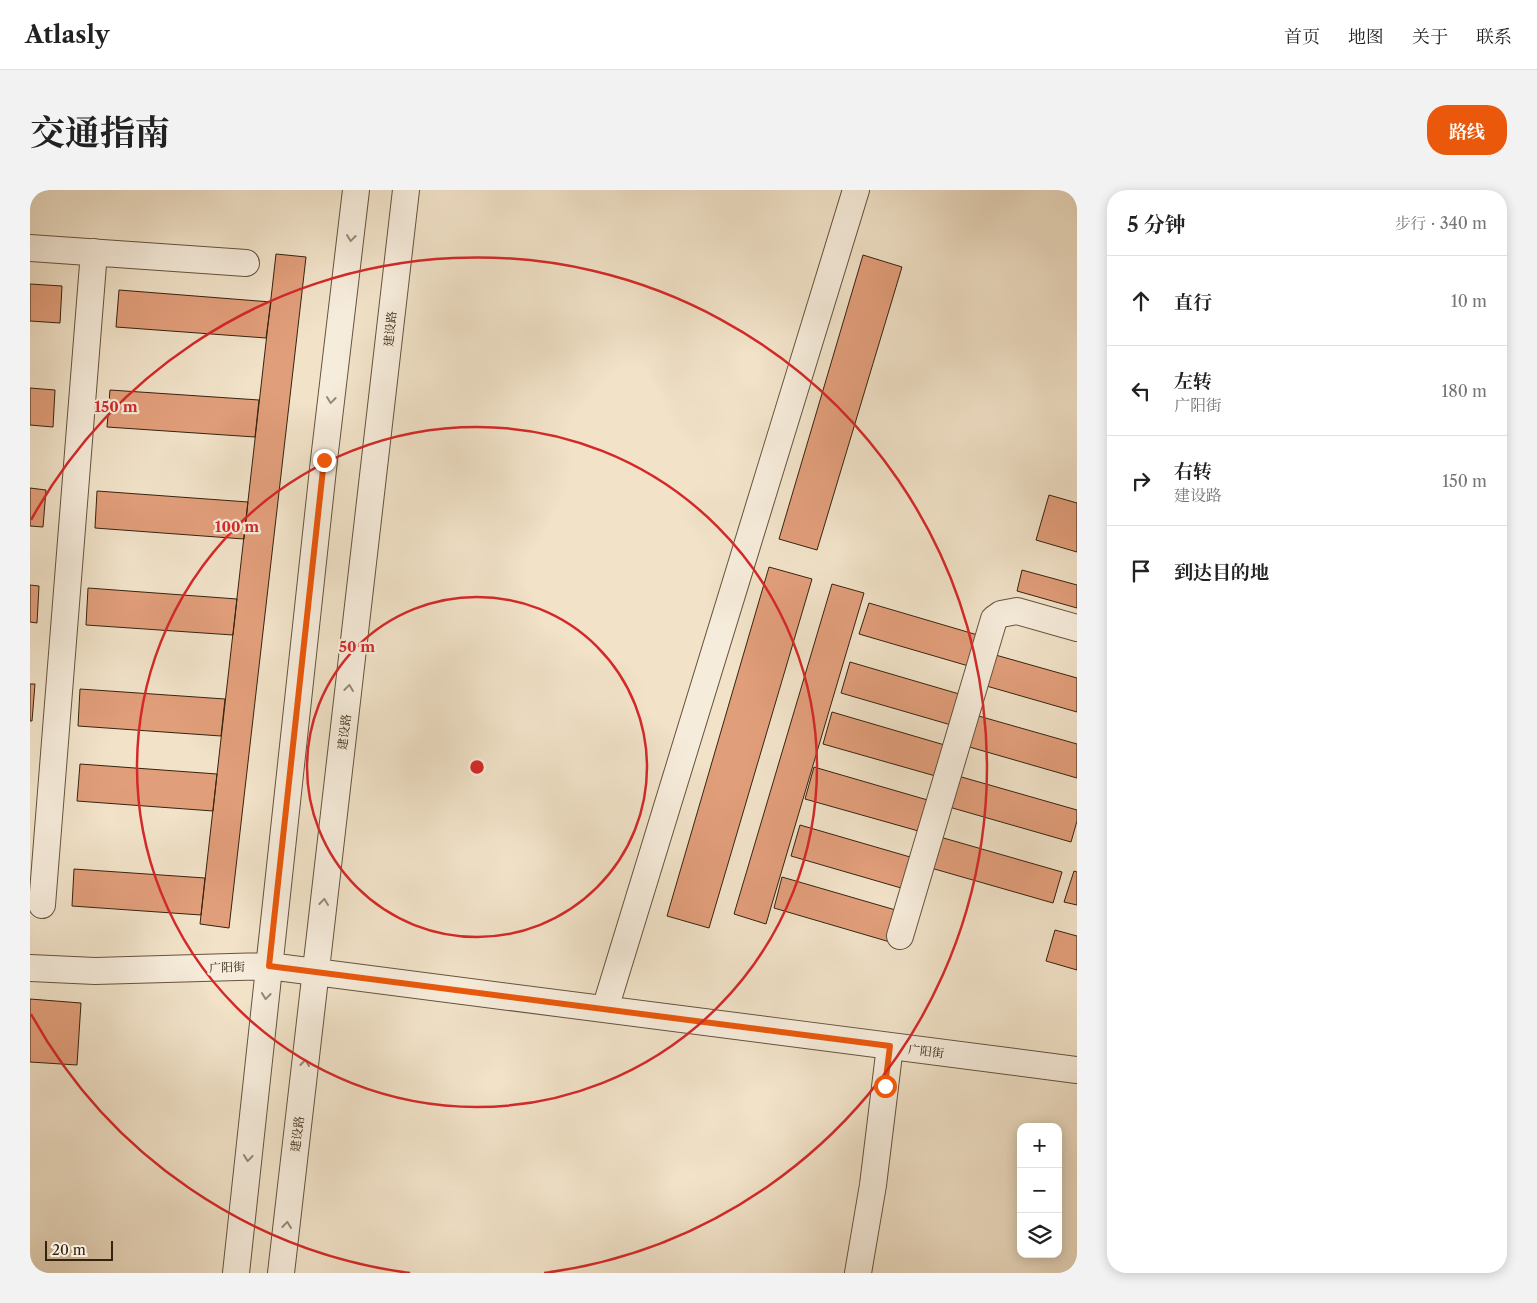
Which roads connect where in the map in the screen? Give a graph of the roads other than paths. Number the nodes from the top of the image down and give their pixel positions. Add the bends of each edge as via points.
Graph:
1 (356, 190) edge
2 (406, 190) edge
3 (856, 190) edge
4 (30, 248) edge
5 (94, 252) junction
6 (246, 263) dead end
7 (1077, 628) edge
8 (42, 905) dead end
9 (900, 936) dead end
10 (269, 966) junction
11 (30, 968) edge
12 (316, 972) junction
13 (605, 1009) junction
14 (890, 1046) junction
15 (1077, 1070) edge
16 (236, 1273) edge
17 (281, 1273) edge
18 (858, 1273) edge

1 -> 10 street
12 -> 2 street, 建设路
3 - 13 street
4 - 5 street
5 - 6 street
5 - 8 street
7 - 9 street via 1017,610 994,619
10 - 11 street, 广阳街 via 95,971
10 - 12 street, 广阳街
10 -> 16 street
12 - 13 street, 广阳街
17 -> 12 street, 建设路
13 - 14 street, 广阳街
14 - 15 street, 广阳街
14 - 18 street via 873,1185

